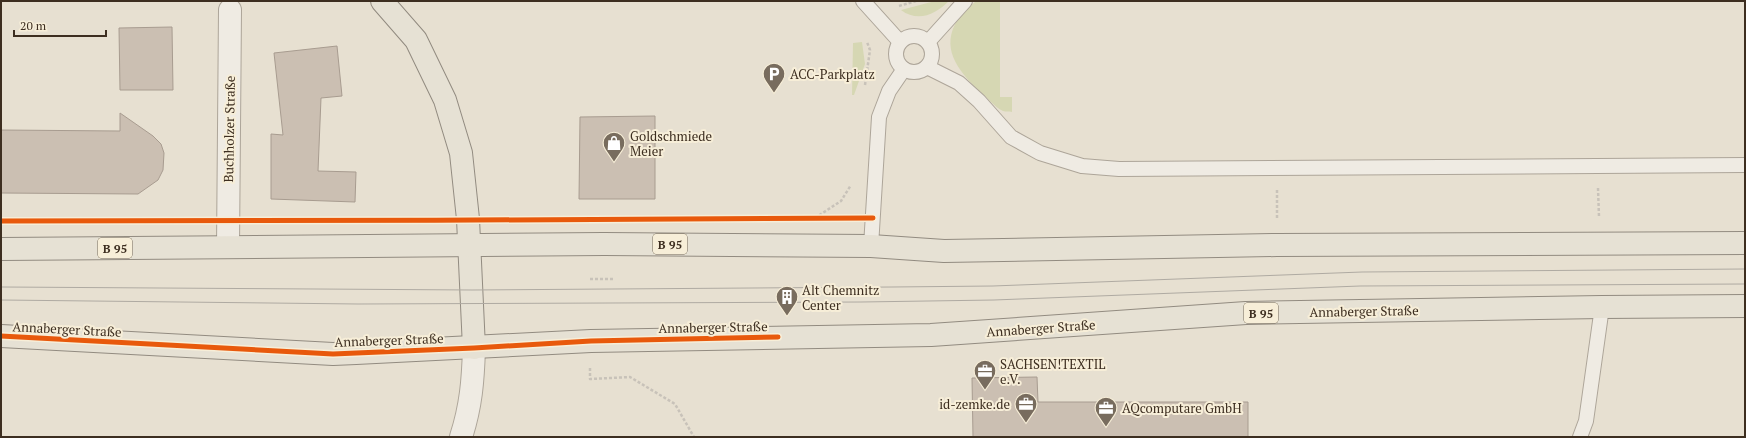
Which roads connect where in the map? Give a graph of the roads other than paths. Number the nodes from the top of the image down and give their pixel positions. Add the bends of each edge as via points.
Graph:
1 (382, 1) edge
2 (863, 1) edge
3 (965, 1) edge
4 (230, 10) dead end
5 (900, 42) junction
6 (928, 42) junction
7 (927, 67) junction
8 (904, 69) junction
9 (1745, 164) edge
10 (1745, 243) edge
11 (469, 245) junction
12 (871, 246) junction
13 (228, 247) junction
14 (1, 249) edge
15 (1602, 306) junction
16 (1745, 306) edge
17 (1, 336) edge
18 (474, 348) junction
19 (462, 437) edge
20 (1580, 437) edge

1 - 11 main road via 416,40 446,100 463,167
2 - 5 lane
3 - 6 lane
4 - 13 street, Buchholzer Straße
5 - 6 lane via 910,36 917,36
5 - 8 lane via 895,53 899,65
6 - 7 lane via 932,55
7 - 8 lane via 916,72
7 - 9 lane via 959,83 1011,137 1040,153 1082,166 1119,169
8 - 12 lane via 889,91 879,117
10 - 12 main road, B 95 via 951,251
11 - 12 main road, B 95
11 - 13 main road, B 95
11 - 18 main road
13 - 14 main road, B 95
15 - 16 main road, Annaberger Straße / B 95
15 - 18 main road, Annaberger Straße / B 95 via 1246,313 930,336 591,341
15 - 20 lane via 1586,421
17 - 18 main road, Annaberger Straße / B 95 via 333,354
18 - 19 street via 469,413

